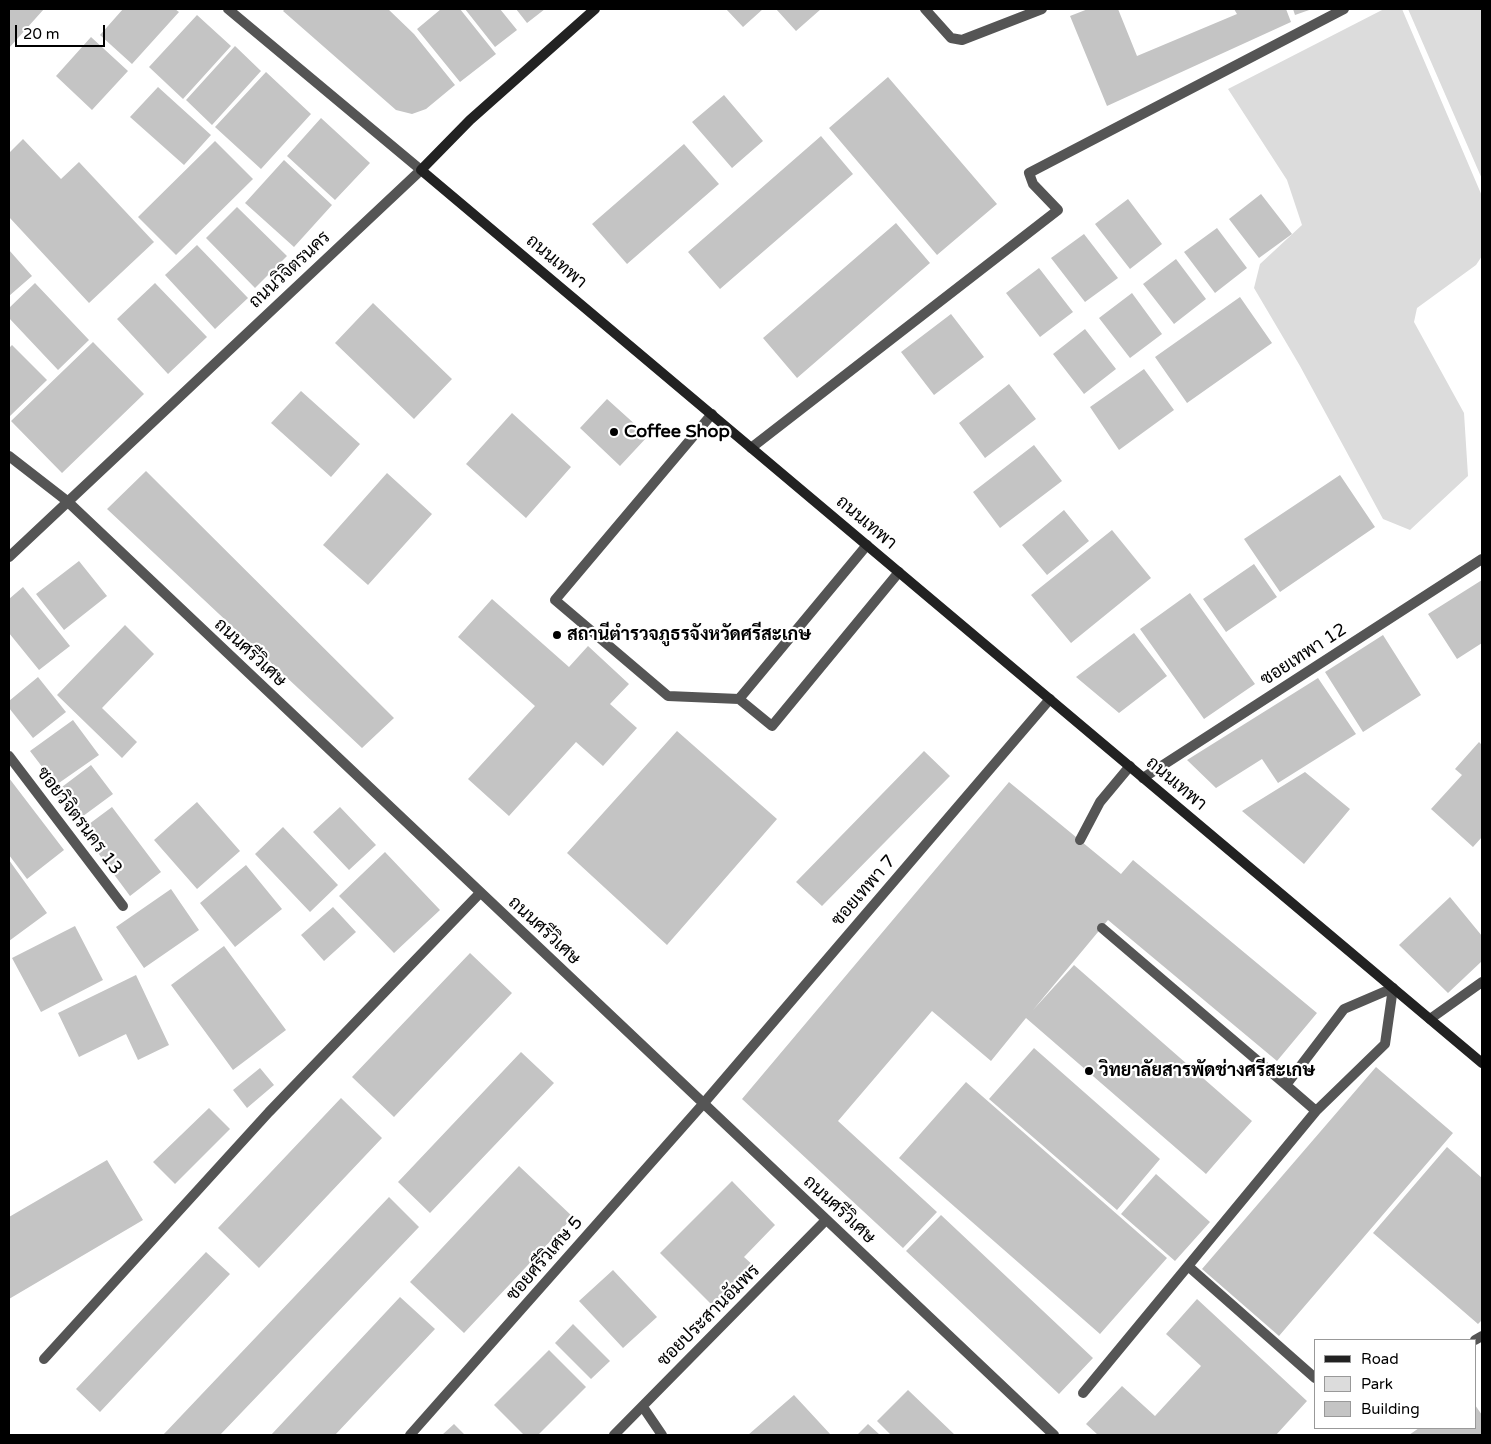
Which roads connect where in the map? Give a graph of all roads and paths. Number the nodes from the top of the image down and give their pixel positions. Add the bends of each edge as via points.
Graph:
1 (228, 9) edge
2 (595, 9) edge
3 (926, 9) edge
4 (1042, 9) edge
5 (1344, 9) edge
6 (421, 170) junction
7 (712, 414) junction
8 (751, 448) junction
9 (9, 456) edge
10 (67, 502) junction
11 (867, 545) junction
12 (9, 557) edge
13 (1482, 559) edge
14 (899, 572) junction
15 (739, 698) junction
16 (1050, 699) junction
17 (9, 756) edge
18 (1130, 766) junction
19 (1143, 778) junction
20 (1080, 840) dead end
21 (480, 893) junction
22 (122, 906) dead end
23 (1102, 928) dead end
24 (1482, 982) edge
25 (1393, 988) junction
26 (1430, 1018) junction
27 (1482, 1063) edge
28 (1286, 1085) junction
29 (703, 1104) junction
30 (1316, 1111) junction
31 (826, 1220) junction
32 (1188, 1266) junction
33 (44, 1359) dead end
34 (1314, 1377) edge
35 (1083, 1393) dead end
36 (643, 1407) junction
37 (410, 1435) edge
38 (614, 1435) edge
39 (662, 1435) edge
40 (1054, 1435) edge

1 - 6 street, ถนนเทพา
2 - 6 main road, ถนนวิจิตรนคร via 470,120
3 - 4 street via 951,38 962,40
5 - 8 street via 1030,173 1033,184 1058,210
6 - 7 main road, ถนนเทพา
6 - 10 street, ถนนวิจิตรนคร
7 - 8 main road, ถนนเทพา
7 - 15 street via 555,600 668,696
8 - 11 main road, ถนนเทพา
9 - 10 street, ถนนศรีวิเศษ
10 - 12 street, ถนนวิจิตรนคร
10 - 21 street, ถนนศรีวิเศษ
11 - 14 main road, ถนนเทพา
11 - 15 street
13 - 19 street, ซอยเทพา 12
14 - 15 street via 772,726
14 - 16 main road, ถนนเทพา
16 - 18 main road, ถนนเทพา
16 - 29 street, ซอยเทพา 7
17 - 22 street, ซอยวิจิตรนคร 13
18 - 19 main road, ถนนเทพา
18 - 20 street via 1100,802
19 - 25 main road, ถนนเทพา
21 - 29 street, ถนนศรีวิเศษ
21 - 33 street via 269,1112
23 - 28 street
24 - 26 street
25 - 26 main road, ถนนเทพา
25 - 28 street via 1344,1009
25 - 30 street via 1385,1044
26 - 27 main road, ถนนเทพา
28 - 30 street
29 - 31 street, ถนนศรีวิเศษ
29 - 37 street, ซอยศรีวิเศษ 5
30 - 32 street
31 - 36 street, ซอยประสานอัมพร
31 - 40 street, ถนนศรีวิเศษ
32 - 34 street
32 - 35 street
36 - 38 street, ซอยประสานอัมพร
36 - 39 street

